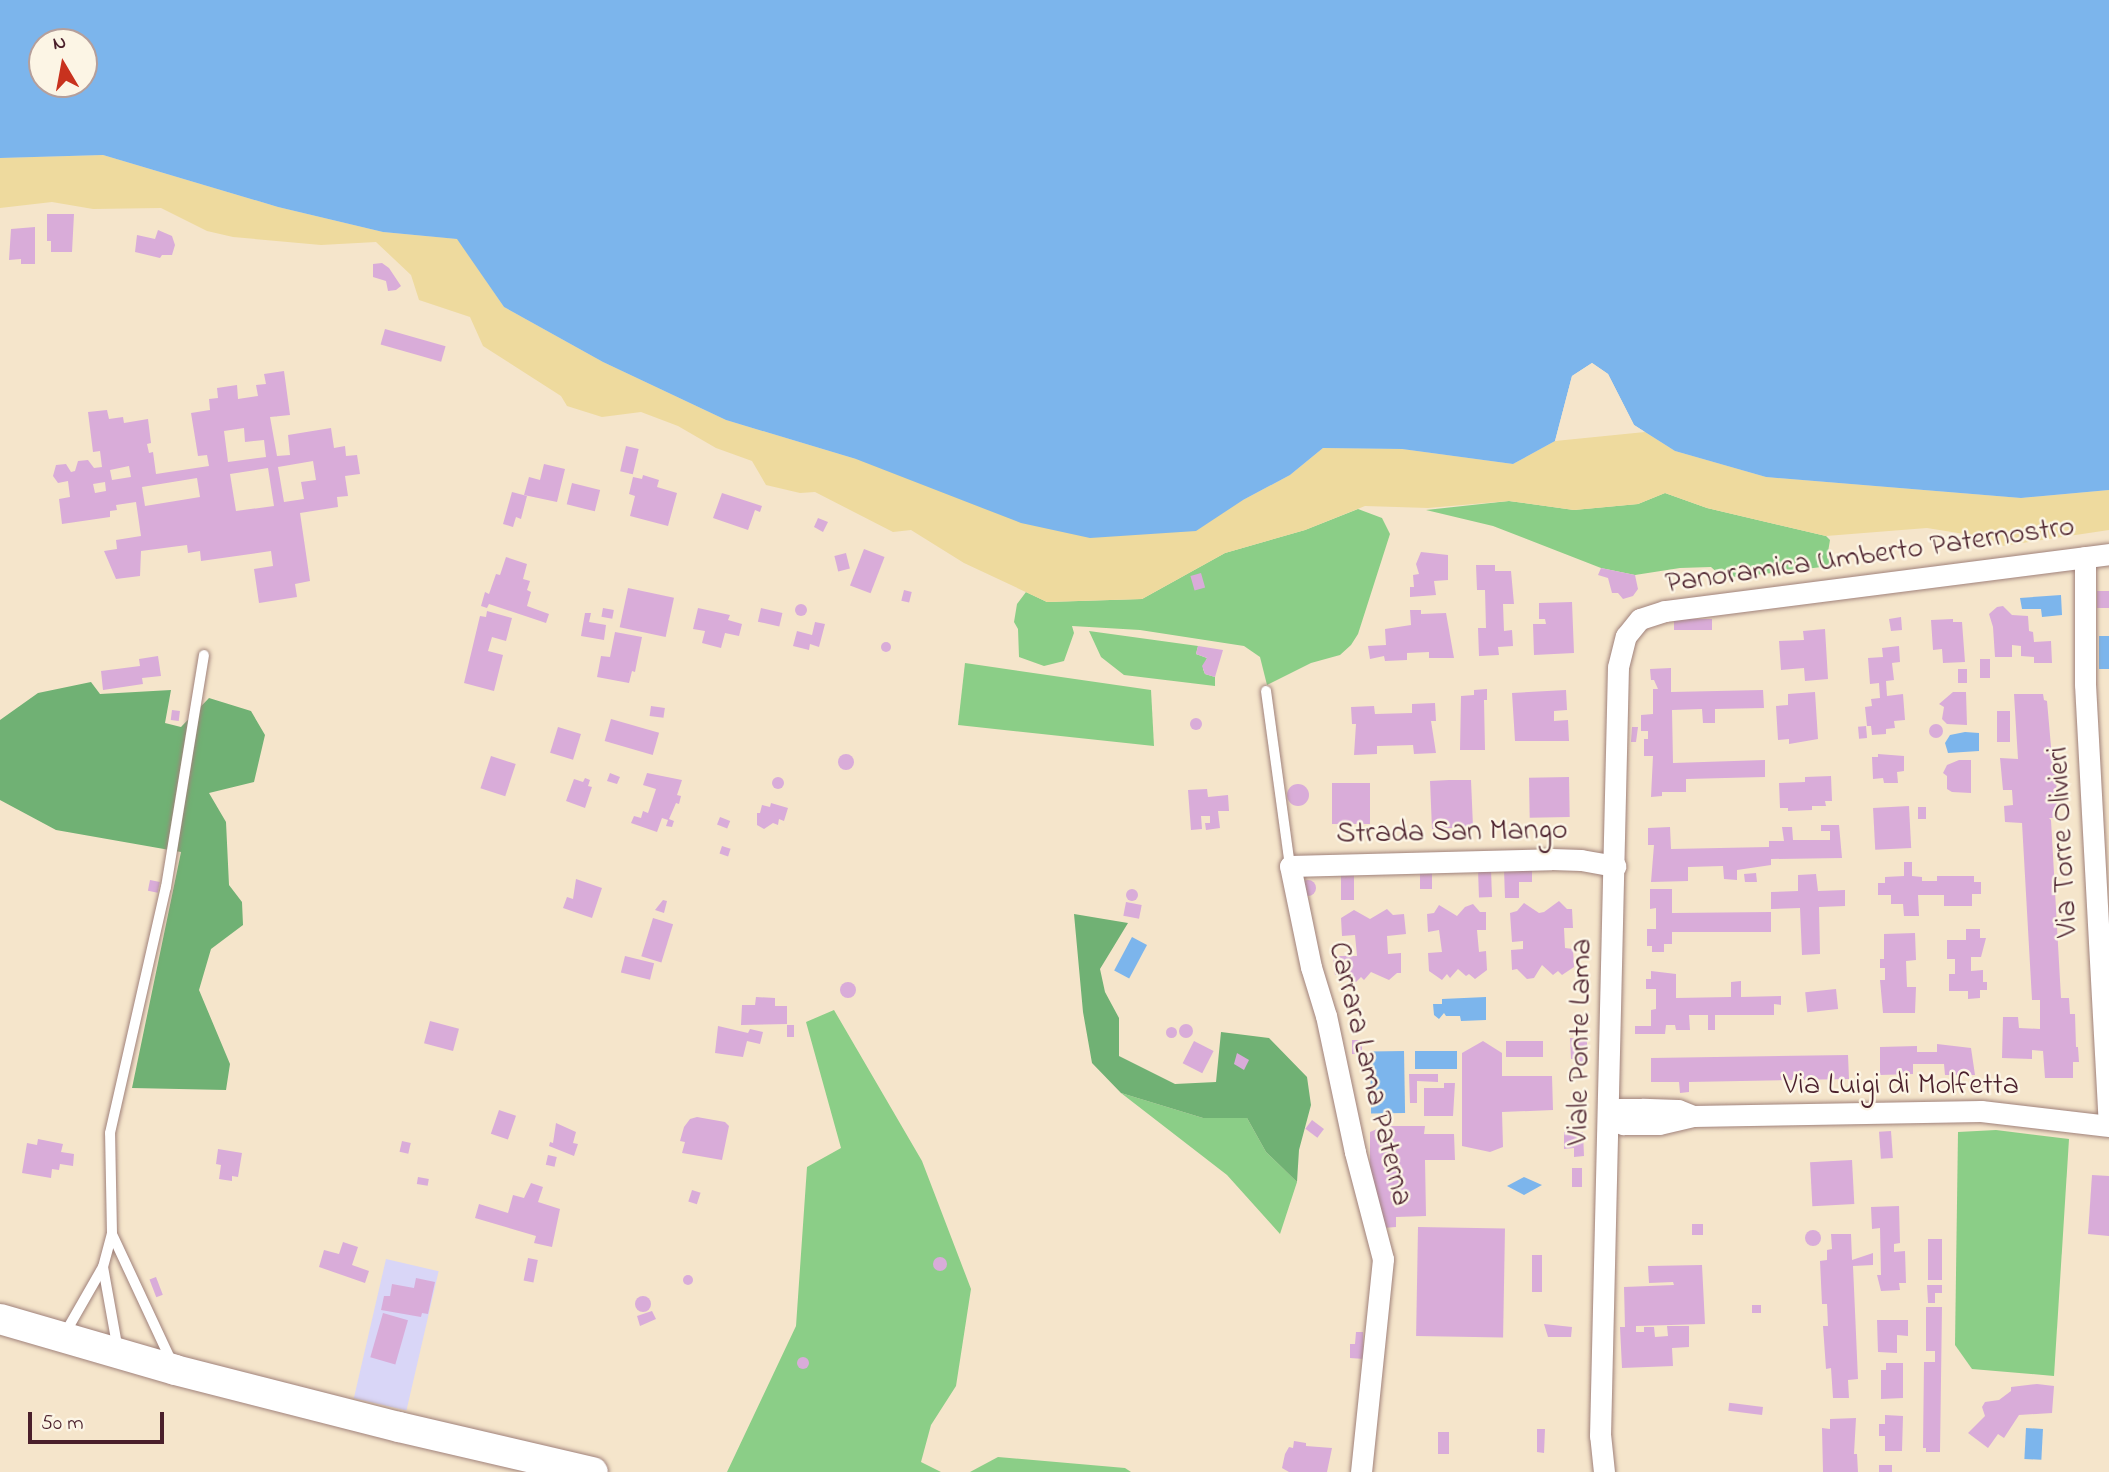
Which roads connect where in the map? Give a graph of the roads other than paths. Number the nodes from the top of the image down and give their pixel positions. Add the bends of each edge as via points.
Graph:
1 (2109, 554) edge
2 (2085, 557) junction
3 (1640, 620) joint
4 (204, 655) dead end
5 (1266, 691) dead end
6 (1290, 866) junction
7 (1615, 866) junction
8 (1608, 1116) junction
9 (2109, 1124) edge
10 (112, 1234) junction
11 (103, 1267) junction
12 (0, 1319) edge
13 (62, 1339) junction
14 (119, 1355) junction
15 (175, 1370) junction
16 (593, 1472) edge
17 (1361, 1472) edge
18 (1604, 1472) edge

1 - 2 street, Panoramica Umberto Paternostro
2 - 3 street, Panoramica Umberto Paternostro via 1710,604
2 - 9 street, Via Torre Olivieri via 2085,684
3 - 7 street, Viale Ponte Lama via 1626,636 1618,667
4 - 10 lane via 166,887 110,1133
5 - 6 lane, Carrara Lama Paterna
6 - 7 street, Strada San Mango via 1551,859
6 - 17 street, Carrara Lama Paterna via 1383,1259
7 - 8 street, Viale Ponte Lama
8 - 9 street, Via Luigi di Molfetta via 1620,1109 1678,1110 1693,1116 1981,1111
8 - 18 street, Viale Ponte Lama
10 - 11 lane
10 - 15 lane
11 - 13 lane
11 - 14 lane
12 - 13 main road
13 - 14 main road
14 - 15 main road
15 - 16 main road

